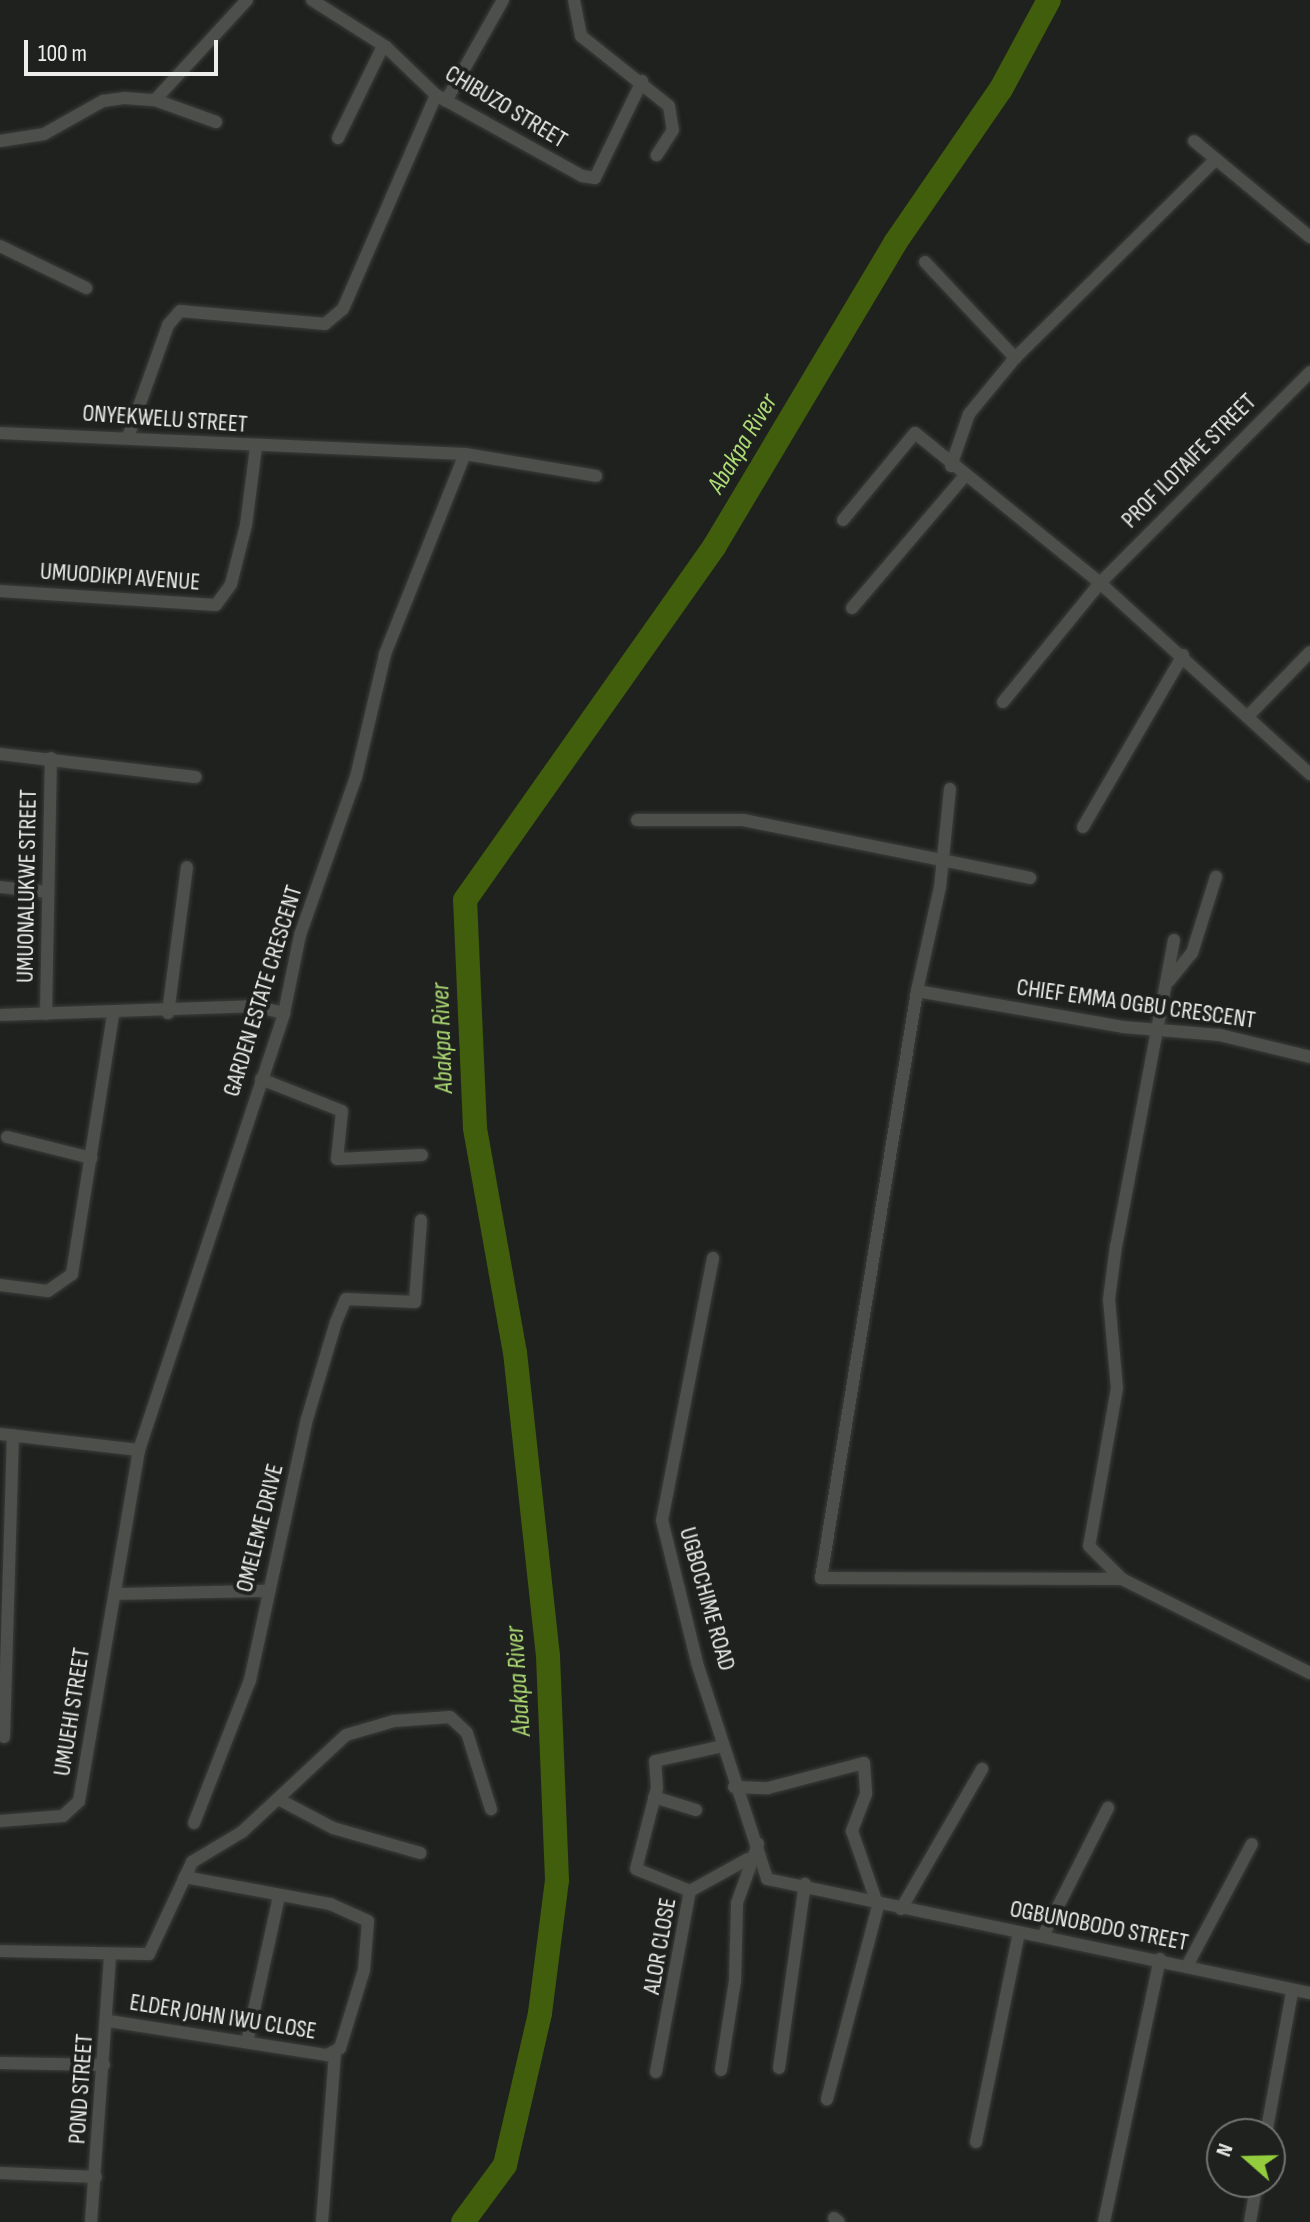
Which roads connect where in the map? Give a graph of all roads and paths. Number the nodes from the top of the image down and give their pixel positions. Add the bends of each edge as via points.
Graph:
1 (247, 0) edge
2 (312, 0) edge
3 (503, 0) edge
4 (574, 0) edge
5 (383, 46) junction
6 (642, 81) junction
7 (441, 98) junction
8 (155, 100) junction
9 (216, 122) dead end
10 (338, 138) dead end
11 (0, 141) edge
12 (1194, 141) dead end
13 (657, 155) dead end
14 (1215, 160) junction
15 (1310, 237) edge
16 (0, 246) edge
17 (925, 262) dead end
18 (86, 288) dead end
19 (1015, 358) junction
20 (1310, 372) edge
21 (0, 433) edge
22 (128, 437) junction
23 (256, 447) junction
24 (465, 454) junction
25 (951, 466) junction
26 (596, 476) dead end
27 (964, 477) junction
28 (843, 520) dead end
29 (1100, 583) junction
30 (0, 591) edge
31 (852, 608) dead end
32 (1310, 652) edge
33 (1183, 655) junction
34 (1003, 702) dead end
35 (1250, 714) junction
36 (0, 754) edge
37 (51, 758) junction
38 (1310, 774) edge
39 (196, 777) dead end
40 (950, 789) dead end
41 (637, 820) dead end
42 (1083, 827) dead end
43 (941, 861) junction
44 (187, 867) dead end
45 (1216, 877) dead end
46 (1030, 878) dead end
47 (0, 887) edge
48 (47, 892) junction
49 (1174, 940) dead end
50 (1167, 984) junction
51 (917, 991) junction
52 (168, 1013) junction
53 (284, 1013) junction
54 (46, 1014) junction
55 (0, 1015) edge
56 (113, 1015) junction
57 (1160, 1031) junction
58 (1310, 1057) edge
59 (261, 1079) junction
60 (7, 1137) dead end
61 (422, 1155) dead end
62 (91, 1158) junction
63 (421, 1220) dead end
64 (713, 1258) dead end
65 (0, 1285) edge
66 (7, 1434) edge
67 (139, 1450) junction
68 (1122, 1579) junction
69 (4, 1580) edge
70 (266, 1591) junction
71 (117, 1594) junction
72 (1310, 1673) edge
73 (4, 1737) dead end
74 (723, 1746) junction
75 (982, 1769) dead end
76 (734, 1787) junction
77 (654, 1797) junction
78 (280, 1800) junction
79 (1108, 1808) dead end
80 (491, 1809) dead end
81 (696, 1810) dead end
82 (0, 1821) edge
83 (194, 1823) dead end
84 (758, 1844) junction
85 (1252, 1844) dead end
86 (420, 1853) dead end
87 (748, 1859) junction
88 (184, 1877) junction
89 (805, 1884) junction
90 (690, 1891) junction
91 (279, 1896) junction
92 (878, 1906) junction
93 (901, 1909) junction
94 (1019, 1933) junction
95 (1043, 1936) junction
96 (0, 1951) edge
97 (110, 1959) junction
98 (1160, 1959) junction
99 (1187, 1966) junction
100 (1292, 1992) junction
101 (1310, 1993) edge
102 (109, 2021) junction
103 (247, 2042) junction
104 (335, 2054) junction
105 (0, 2063) edge
106 (104, 2065) junction
107 (779, 2068) dead end
108 (721, 2070) dead end
109 (656, 2072) dead end
110 (827, 2099) dead end
111 (1269, 2118) edge
112 (976, 2142) dead end
113 (0, 2173) edge
114 (96, 2177) junction
115 (1254, 2198) edge
116 (91, 2222) edge
117 (322, 2222) edge
118 (1104, 2222) edge
119 (1250, 2222) edge

1 - 8 street
2 - 5 street, CHIBUZO STREET
3 - 7 street
4 - 6 street via 581,36
5 - 7 street, CHIBUZO STREET
5 - 10 street
6 - 7 street, CHIBUZO STREET via 595,178
6 - 13 street via 673,116
7 - 22 street via 359,284 325,324 180,311 168,325
8 - 9 street
8 - 11 street via 103,101 44,134
12 - 14 street
14 - 15 street
14 - 19 street
16 - 18 street
17 - 19 street
19 - 25 street via 969,414
20 - 29 street, PROF ILOTAIFE STREET
21 - 22 street, ONYEKWELU STREET
22 - 23 street, ONYEKWELU STREET
23 - 24 street, ONYEKWELU STREET
23 - 30 street, UMUODIKPI AVENUE via 246,525 231,584 216,605
24 - 26 street, ONYEKWELU STREET
24 - 53 street, GARDEN ESTATE CRESCENT via 385,654 356,777 300,935
25 - 27 street
25 - 28 street via 911,434
27 - 29 street
27 - 31 street
29 - 33 street
29 - 34 street, PROF ILOTAIFE STREET
32 - 35 street
33 - 35 street
33 - 42 street
35 - 38 street
36 - 37 street
37 - 39 street
37 - 48 street, UMUONALUKWE STREET
40 - 43 street
41 - 43 street via 743,820
43 - 46 street
43 - 51 street
44 - 52 street
45 - 50 street via 1192,953
47 - 48 street
48 - 54 street, UMUONALUKWE STREET
49 - 50 street
50 - 57 street
51 - 57 street, CHIEF EMMA OGBU CRESCENT
51 - 68 street via 821,1578
52 - 53 street via 252,1006
52 - 56 street
53 - 59 street, GARDEN ESTATE CRESCENT
54 - 55 street
54 - 56 street
56 - 62 street
57 - 58 street, CHIEF EMMA OGBU CRESCENT via 1233,1037
57 - 68 street via 1116,1246 1109,1299 1117,1388 1089,1546
59 - 61 street via 338,1107 337,1159
59 - 67 street, GARDEN ESTATE CRESCENT
60 - 62 street
62 - 65 street via 72,1274 48,1291
63 - 70 street, OMELEME DRIVE via 415,1302 346,1299 307,1419 285,1538
64 - 74 street, UGBOCHIME ROAD via 662,1520
66 - 67 street
66 - 69 street
67 - 71 street, GARDEN ESTATE CRESCENT
68 - 72 street
69 - 73 street
70 - 71 street
70 - 83 street, OMELEME DRIVE via 250,1680
71 - 82 street, UMUEHI STREET via 79,1801 63,1816
74 - 76 street, UGBOCHIME ROAD
74 - 77 street via 655,1761
75 - 93 street
76 - 84 street, UGBOCHIME ROAD
76 - 92 street via 768,1788 864,1763 866,1794 852,1831
77 - 81 street
77 - 90 street via 634,1863 650,1879
78 - 80 street via 346,1735 394,1721 450,1717 467,1733
78 - 86 street via 333,1828
78 - 88 street via 196,1858
79 - 95 street
84 - 87 street
84 - 89 street, UGBOCHIME ROAD via 767,1879
85 - 99 street
87 - 90 street, ALOR CLOSE
87 - 108 street via 733,1926 737,1960
88 - 91 street, ELDER JOHN IWU CLOSE
88 - 97 street via 155,1949
89 - 92 street, UGBOCHIME ROAD
89 - 107 street
90 - 109 street, ALOR CLOSE
91 - 103 street
91 - 104 street, ELDER JOHN IWU CLOSE via 344,1908 368,1921 356,2004
92 - 93 street, OGBUNOBODO STREET
92 - 110 street
93 - 94 street, OGBUNOBODO STREET
94 - 95 street, OGBUNOBODO STREET
94 - 112 street
95 - 98 street, OGBUNOBODO STREET
96 - 97 street
97 - 102 street, POND STREET
98 - 99 street, OGBUNOBODO STREET
98 - 118 street
99 - 100 street, OGBUNOBODO STREET
100 - 101 street, OGBUNOBODO STREET
100 - 111 street
102 - 103 street, ELDER JOHN IWU CLOSE
102 - 106 street, POND STREET
103 - 104 street, ELDER JOHN IWU CLOSE
104 - 117 street
105 - 106 street
106 - 114 street, POND STREET
113 - 114 street
114 - 116 street, POND STREET
115 - 119 street

